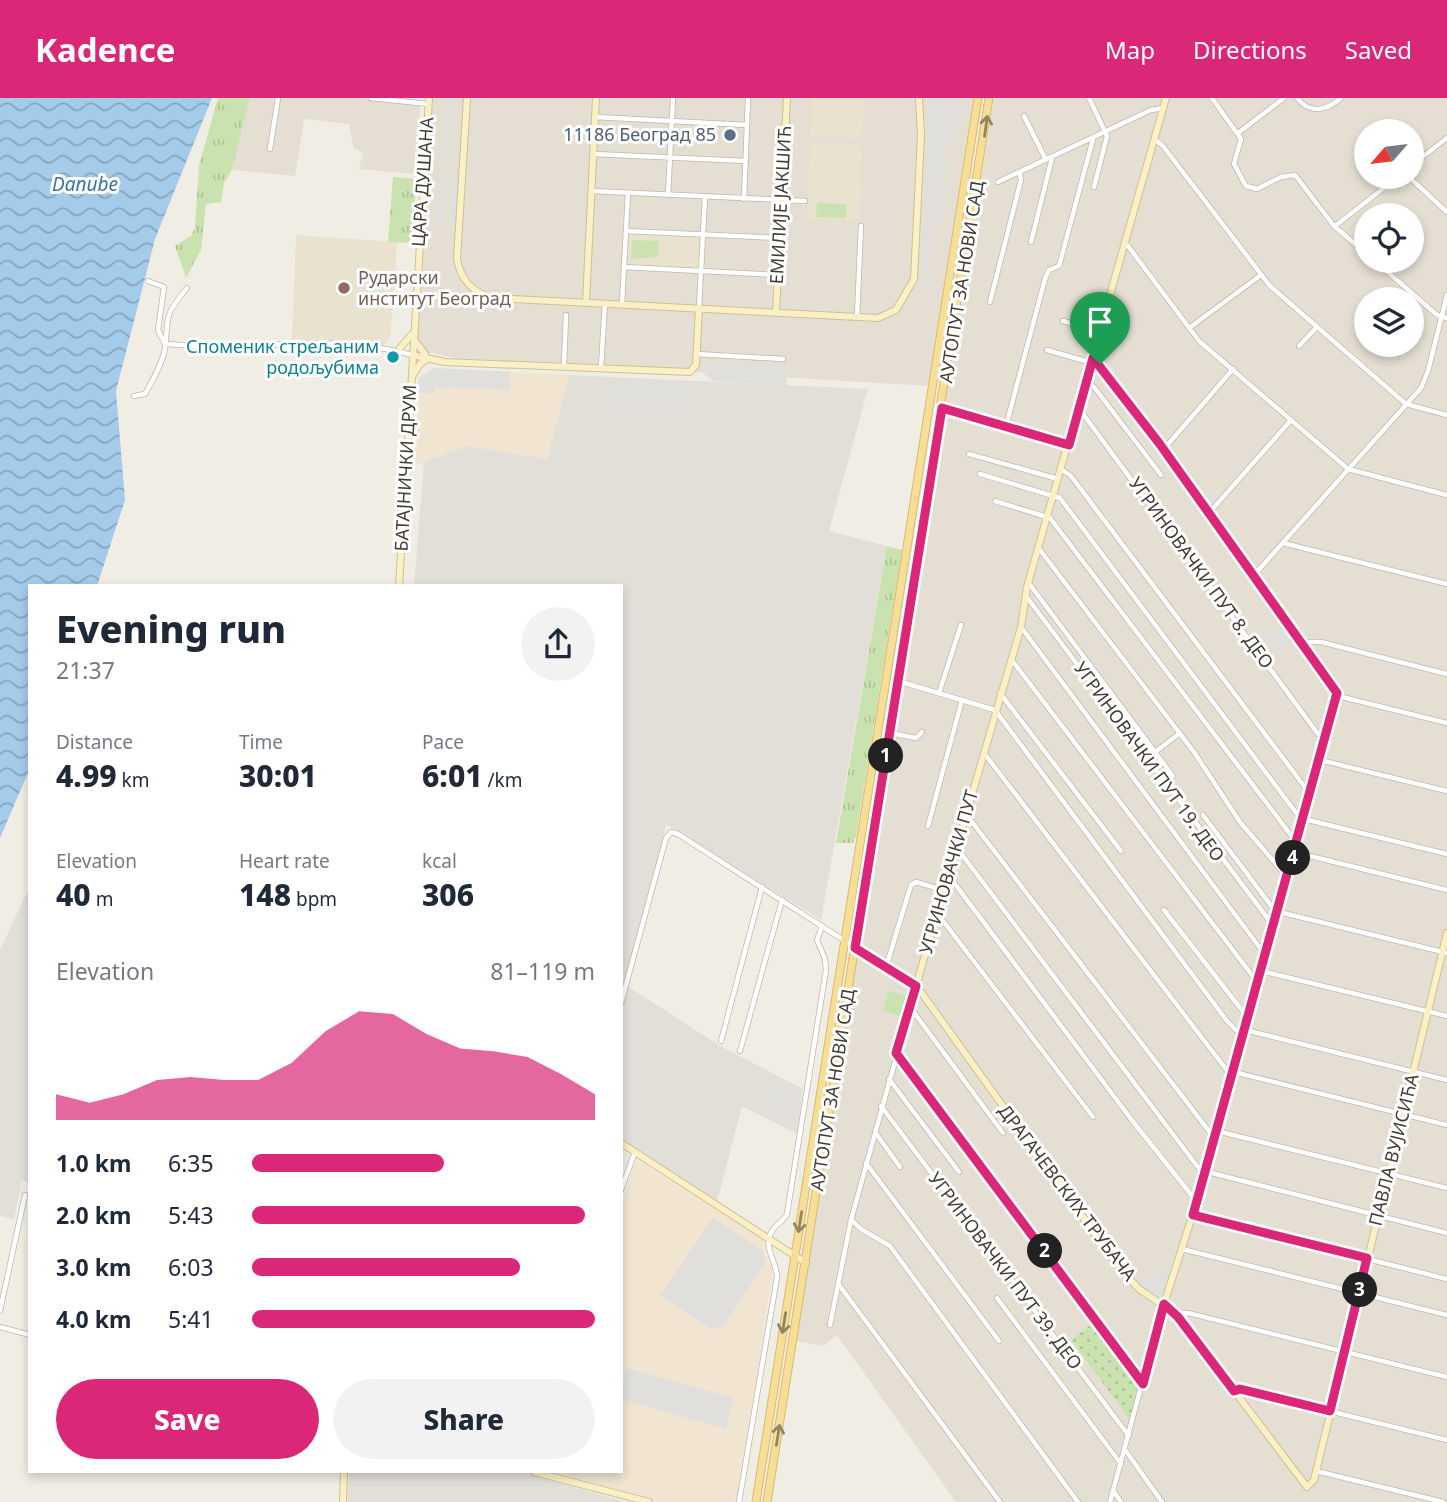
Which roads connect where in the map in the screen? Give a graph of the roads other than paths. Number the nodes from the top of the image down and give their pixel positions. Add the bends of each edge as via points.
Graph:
1 (278, 98) edge
2 (371, 98) edge
3 (467, 98) edge
4 (596, 98) edge
5 (673, 98) edge
6 (748, 98) edge
7 (787, 98) edge
8 (919, 98) edge
9 (978, 98) edge
10 (989, 98) edge
11 (1089, 98) edge
12 (1166, 98) edge
13 (1212, 98) edge
14 (1284, 98) edge
15 (1297, 98) edge
16 (1341, 98) edge
17 (429, 101) edge
18 (1163, 108) junction
19 (1024, 116) dead end
20 (595, 117) junction
21 (672, 121) junction
22 (747, 125) junction
23 (1106, 132) junction
24 (1238, 133) junction
25 (1447, 138) edge
26 (1093, 139) junction
27 (1154, 139) junction
28 (270, 149) dead end
29 (594, 154) junction
30 (1424, 156) edge
31 (670, 157) junction
32 (1049, 159) junction
33 (746, 162) junction
34 (1020, 174) junction
35 (998, 182) dead end
36 (1094, 187) dead end
37 (1382, 189) edge
38 (1422, 189) edge
39 (592, 191) junction
40 (628, 193) junction
41 (668, 195) junction
42 (705, 197) junction
43 (744, 199) junction
44 (782, 200) junction
45 (805, 201) dead end
46 (1447, 212) edge
47 (861, 226) dead end
48 (1334, 226) junction
49 (626, 231) junction
50 (703, 234) junction
51 (779, 238) junction
52 (1031, 242) dead end
53 (1125, 242) junction
54 (1354, 243) edge
55 (624, 267) junction
56 (701, 271) junction
57 (1390, 273) edge
58 (778, 275) junction
59 (1261, 275) junction
60 (148, 281) dead end
61 (187, 288) dead end
62 (1447, 295) edge
63 (586, 302) junction
64 (990, 302) dead end
65 (605, 303) junction
66 (622, 304) junction
67 (699, 308) junction
68 (776, 311) junction
69 (566, 315) dead end
70 (857, 317) junction
71 (1444, 317) edge
72 (1063, 321) dead end
73 (1317, 327) junction
74 (1189, 328) junction
75 (1101, 331) junction
76 (413, 332) junction
77 (165, 344) junction
78 (1299, 346) dead end
79 (400, 348) junction
80 (391, 349) junction
81 (1047, 350) dead end
82 (412, 353) junction
83 (696, 354) junction
84 (426, 356) junction
85 (783, 359) dead end
86 (1092, 361) junction
87 (564, 366) junction
88 (601, 368) junction
89 (1233, 369) junction
90 (411, 379) junction
91 (1086, 381) junction
92 (134, 396) dead end
93 (1406, 404) junction
94 (1078, 407) junction
95 (942, 408) junction
96 (1447, 415) edge
97 (1291, 420) junction
98 (1006, 426) junction
99 (1069, 445) junction
100 (1164, 449) junction
101 (969, 454) dead end
102 (1061, 469) junction
103 (1348, 469) junction
104 (980, 474) dead end
105 (1161, 475) dead end
106 (1058, 479) junction
107 (1054, 494) junction
108 (1447, 495) edge
109 (995, 501) dead end
110 (1209, 513) junction
111 (1049, 517) junction
112 (1283, 543) junction
113 (1040, 550) junction
114 (1254, 575) junction
115 (1028, 582) junction
116 (399, 584) edge
117 (1447, 584) edge
118 (1025, 596) junction
119 (961, 625) dead end
120 (1021, 627) junction
121 (1303, 642) junction
122 (1011, 659) junction
123 (1447, 674) edge
124 (898, 681) junction
125 (939, 693) junction
126 (1000, 693) junction
127 (1338, 696) junction
128 (962, 700) junction
129 (995, 710) junction
130 (1447, 723) edge
131 (922, 732) dead end
132 (890, 733) junction
133 (1180, 733) junction
134 (1325, 739) junction
135 (984, 752) junction
136 (1155, 752) junction
137 (1319, 760) junction
138 (1173, 776) dead end
139 (1447, 791) edge
140 (1310, 794) junction
141 (966, 814) junction
142 (1203, 815) dead end
143 (1302, 820) junction
144 (928, 826) dead end
145 (1297, 843) junction
146 (956, 848) junction
147 (1121, 851) dead end
148 (1294, 852) junction
149 (1447, 855) edge
150 (948, 876) junction
151 (1288, 878) junction
152 (762, 887) junction
153 (943, 890) junction
154 (1447, 890) edge
155 (782, 900) junction
156 (1164, 909) dead end
157 (936, 912) junction
158 (1278, 912) junction
159 (822, 926) junction
160 (1274, 927) junction
161 (1447, 933) edge
162 (845, 941) junction
163 (855, 948) junction
164 (1267, 952) junction
165 (1445, 953) edge
166 (886, 967) junction
167 (1261, 971) junction
168 (1258, 984) junction
169 (916, 986) junction
170 (623, 996) edge
171 (909, 1006) junction
172 (1427, 1011) junction
173 (1447, 1016) edge
174 (1248, 1018) junction
175 (1244, 1034) junction
176 (721, 1041) dead end
177 (740, 1051) dead end
178 (896, 1053) junction
179 (1413, 1071) junction
180 (1233, 1074) junction
181 (889, 1079) junction
182 (1447, 1080) edge
183 (881, 1106) junction
184 (1402, 1114) junction
185 (1093, 1117) dead end
186 (1447, 1125) edge
187 (874, 1131) junction
188 (1003, 1133) dead end
189 (1216, 1135) junction
190 (623, 1144) edge
191 (635, 1152) junction
192 (866, 1163) junction
193 (900, 1167) dead end
194 (959, 1172) dead end
195 (1206, 1173) junction
196 (1388, 1173) junction
197 (623, 1185) edge
198 (1447, 1188) edge
199 (25, 1195) dead end
200 (1198, 1202) junction
201 (1193, 1215) junction
202 (1378, 1216) junction
203 (851, 1220) junction
204 (1447, 1233) edge
205 (769, 1239) junction
206 (1182, 1249) junction
207 (795, 1256) junction
208 (1367, 1258) junction
209 (806, 1263) junction
210 (1447, 1279) edge
211 (839, 1284) junction
212 (1359, 1292) junction
213 (997, 1298) dead end
214 (1164, 1304) junction
215 (0, 1311) edge
216 (1176, 1314) junction
217 (1447, 1315) edge
218 (830, 1325) dead end
219 (0, 1327) edge
220 (28, 1334) edge
221 (999, 1341) dead end
222 (1344, 1352) junction
223 (1447, 1377) edge
224 (1143, 1384) junction
225 (1234, 1391) junction
226 (1330, 1411) junction
227 (1129, 1436) junction
228 (1447, 1440) edge
229 (1125, 1450) junction
230 (1121, 1464) junction
231 (1316, 1471) junction
232 (344, 1473) edge
233 (542, 1473) edge
234 (1307, 1487) joint
235 (1113, 1492) junction
236 (342, 1502) edge
237 (649, 1502) edge
238 (739, 1502) edge
239 (756, 1502) edge
240 (767, 1502) edge
241 (1000, 1502) edge
242 (1078, 1502) edge
243 (1110, 1502) edge
244 (1121, 1502) edge
245 (1162, 1502) edge
246 (1443, 1502) edge

1 - 28 street
2 - 17 street
3 - 63 street via 456,241 464,279 490,298
4 - 20 street
5 - 21 street
6 - 22 street
7 - 44 street, ЕМИЛИЈЕ ЈАКШИЋ
8 - 70 street via 914,279 893,313
9 - 162 main road, АУТОПУТ ЗА НОВИ САД
95 -> 10 main road, АУТОПУТ ЗА НОВИ САД
11 - 23 street
12 - 18 street, УГРИНОВАЧКИ ПУТ
13 - 24 street
14 - 24 street
15 - 16 street via 1303,106 1317,109 1328,108
17 - 76 street, ЦАРА ДУШАНА
18 - 23 street
18 - 27 street, УГРИНОВАЧКИ ПУТ
19 - 32 street
20 - 21 street
20 - 29 street
21 - 22 street
21 - 31 street
22 - 33 street
23 - 26 street
23 - 36 street
24 - 48 street via 1242,144 1234,164 1246,186 1257,189 1295,175
25 - 30 street
26 - 32 street
26 - 98 street via 1059,266 1049,270 1045,279
27 - 53 street, УГРИНОВАЧКИ ПУТ
27 - 59 street
29 - 31 street
29 - 39 street
31 - 33 street
31 - 41 street
32 - 34 street
32 - 52 street
33 - 43 street
34 - 35 street
34 - 64 street
37 - 48 street
38 - 46 street
39 - 40 street
39 - 63 street
40 - 41 street
40 - 49 street
41 - 42 street
42 - 43 street
42 - 50 street
43 - 44 street
44 - 45 street
44 - 51 street, ЕМИЛИЈЕ ЈАКШИЋ
47 - 70 street
48 - 54 street
49 - 50 street
49 - 55 street
50 - 51 street
50 - 56 street
51 - 58 street, ЕМИЛИЈЕ ЈАКШИЋ
53 - 74 street
53 - 75 street, УГРИНОВАЧКИ ПУТ
55 - 56 street
55 - 66 street
56 - 58 street
56 - 67 street
57 - 71 street
58 - 68 street, ЕМИЛИЈЕ ЈАКШИЋ
59 - 73 street
59 - 74 street
60 - 77 street via 163,287 158,330
61 - 77 street via 170,308
62 - 71 street
63 - 65 street
65 - 66 street
65 - 88 street
66 - 67 street
67 - 68 street
67 - 83 street
68 - 70 street
69 - 87 street
71 - 93 street via 1426,377
72 - 75 street
73 - 78 street
73 - 93 street
74 - 89 street
75 - 86 street, УГРИНОВАЧКИ ПУТ
76 - 79 street
76 - 82 street, ЦАРА ДУШАНА
76 - 84 street via 417,347
77 - 80 street via 233,347 277,342
77 - 92 street via 145,394
79 - 80 street
79 - 82 street
80 - 82 street
81 - 86 street
82 - 84 street
82 - 90 street, БАТАЈНИЧКИ ДРУМ
83 - 85 street
83 - 88 street via 690,372
84 - 87 street
84 - 90 street
86 - 91 street, УГРИНОВАЧКИ ПУТ
86 - 100 street via 1109,375
87 - 88 street
89 - 97 street
89 - 100 street
90 - 116 street, БАТАЈНИЧКИ ДРУМ
91 - 94 street, УГРИНОВАЧКИ ПУТ
91 - 105 street
93 - 96 street
93 - 103 street
94 - 99 street, УГРИНОВАЧКИ ПУТ
94 - 134 street, УГРИНОВАЧКИ ПУТ 8. ДЕО
95 - 98 street
95 - 124 main road, АУТОПУТ ЗА НОВИ САД
97 - 103 street
97 - 110 street
98 - 99 street
99 - 102 street, УГРИНОВАЧКИ ПУТ
100 - 110 street
101 - 106 street
102 - 106 street, УГРИНОВАЧКИ ПУТ
102 - 140 street
103 - 108 street
103 - 112 street
104 - 107 street
106 - 107 street, УГРИНОВАЧКИ ПУТ
107 - 111 street, УГРИНОВАЧКИ ПУТ
107 - 143 street
109 - 111 street
110 - 114 street
111 - 113 street, УГРИНОВАЧКИ ПУТ
111 - 145 street
112 - 114 street
112 - 117 street
113 - 115 street, УГРИНОВАЧКИ ПУТ
113 - 133 street
114 - 121 street
115 - 118 street, УГРИНОВАЧКИ ПУТ
115 - 136 street
118 - 120 street, УГРИНОВАЧКИ ПУТ
118 - 160 street, УГРИНОВАЧКИ ПУТ 19. ДЕО
119 - 125 street
120 - 122 street, УГРИНОВАЧКИ ПУТ
120 - 164 street
121 - 123 street via 1321,642
121 - 127 street
122 - 126 street, УГРИНОВАЧКИ ПУТ
122 - 168 street
124 - 125 street
124 - 132 main road, АУТОПУТ ЗА НОВИ САД
125 - 128 street
126 - 129 street, УГРИНОВАЧКИ ПУТ
126 - 147 street
127 - 130 street
127 - 134 street
128 - 129 street
128 - 144 street
129 - 135 street, УГРИНОВАЧКИ ПУТ
129 - 175 street via 1227,1021
131 - 132 street via 916,738
132 - 163 main road, АУТОПУТ ЗА НОВИ САД
133 - 136 street
133 - 151 street via 1238,819
134 - 137 street
135 - 141 street, УГРИНОВАЧКИ ПУТ
135 - 180 street
136 - 138 street
137 - 139 street
137 - 140 street
140 - 143 street
141 - 146 street, УГРИНОВАЧКИ ПУТ
141 - 189 street
142 - 158 street
143 - 145 street
143 - 149 street
145 - 148 street
146 - 150 street, УГРИНОВАЧКИ ПУТ
146 - 195 street via 1193,1162
148 - 151 street
148 - 154 street
150 - 153 street, УГРИНОВАЧКИ ПУТ
150 - 200 street
151 - 158 street
152 - 155 street
152 - 170 street via 678,834 668,834
152 - 176 street
153 - 157 street, УГРИНОВАЧКИ ПУТ
153 - 166 street via 916,882 911,886
155 - 159 street
155 - 177 street
156 - 174 street
157 - 169 street, УГРИНОВАЧКИ ПУТ
157 - 185 street
158 - 160 street
158 - 165 street
159 - 162 street
159 - 205 street via 817,940 826,970 787,1214
160 - 164 street
161 - 165 street, ПАВЛА ВУЈИСИЋА
162 - 163 street
162 -> 207 main road, АУТОПУТ ЗА НОВИ САД
163 - 166 street
163 - 209 main road, АУТОПУТ ЗА НОВИ САД
164 - 167 street
165 - 172 street, ПАВЛА ВУЈИСИЋА
166 - 169 street
167 - 168 street
167 - 172 street
168 - 174 street
169 - 171 street, УГРИНОВАЧКИ ПУТ
169 - 214 street, ДРАГАЧЕВСКИХ ТРУБАЧА via 1121,1270 1139,1289
171 - 178 street, УГРИНОВАЧКИ ПУТ
171 - 188 street
172 - 173 street
172 - 179 street, ПАВЛА ВУЈИСИЋА
174 - 175 street
175 - 179 street
175 - 180 street
178 - 181 street, УГРИНОВАЧКИ ПУТ
178 - 224 street
179 - 182 street
179 - 184 street, ПАВЛА ВУЈИСИЋА
180 - 184 street
180 - 189 street
181 - 183 street, УГРИНОВАЧКИ ПУТ
181 - 194 street
183 - 187 street, УГРИНОВАЧКИ ПУТ
183 - 227 street, УГРИНОВАЧКИ ПУТ 39. ДЕО
184 - 186 street
184 - 196 street, ПАВЛА ВУЈИСИЋА
187 - 192 street, УГРИНОВАЧКИ ПУТ
187 - 193 street
189 - 195 street
189 - 196 street
190 - 191 street
191 - 197 street
191 - 205 street
192 - 203 street, УГРИНОВАЧКИ ПУТ
192 - 221 street
195 - 200 street
195 - 202 street
196 - 198 street
196 - 202 street, ПАВЛА ВУЈИСИЋА
199 - 215 street
200 - 201 street
201 - 206 street
201 - 208 street
202 - 204 street
202 - 208 street, ПАВЛА ВУЈИСИЋА
203 - 211 street, УГРИНОВАЧКИ ПУТ
203 - 242 street via 890,1246
205 - 207 street
205 - 238 street via 777,1277
206 - 212 street
206 - 214 street
207 - 209 street
207 -> 239 main road, АУТОПУТ ЗА НОВИ САД
208 - 210 street
208 - 212 street, ПАВЛА ВУЈИСИЋА
240 -> 209 main road, АУТОПУТ ЗА НОВИ САД
211 - 218 street, УГРИНОВАЧКИ ПУТ
211 - 241 street
212 - 217 street
212 - 222 street, ПАВЛА ВУЈИСИЋА
213 - 230 street
214 - 216 street, ДРАГАЧЕВСКИХ ТРУБАЧА
214 - 224 street
216 - 222 street via 1188,1313
216 - 225 street, ДРАГАЧЕВСКИХ ТРУБАЧА
219 - 220 street
222 - 223 street
222 - 226 street, ПАВЛА ВУЈИСИЋА
224 - 227 street
225 - 226 street
225 - 234 street, ДРАГАЧЕВСКИХ ТРУБАЧА
226 - 228 street
226 - 231 street, ПАВЛА ВУЈИСИЋА
227 - 229 street
229 - 230 street
229 - 245 street
230 - 235 street
231 - 234 street, ПАВЛА ВУЈИСИЋА
231 - 246 street
232 - 236 street
233 - 237 street
235 - 243 street
235 - 244 street

